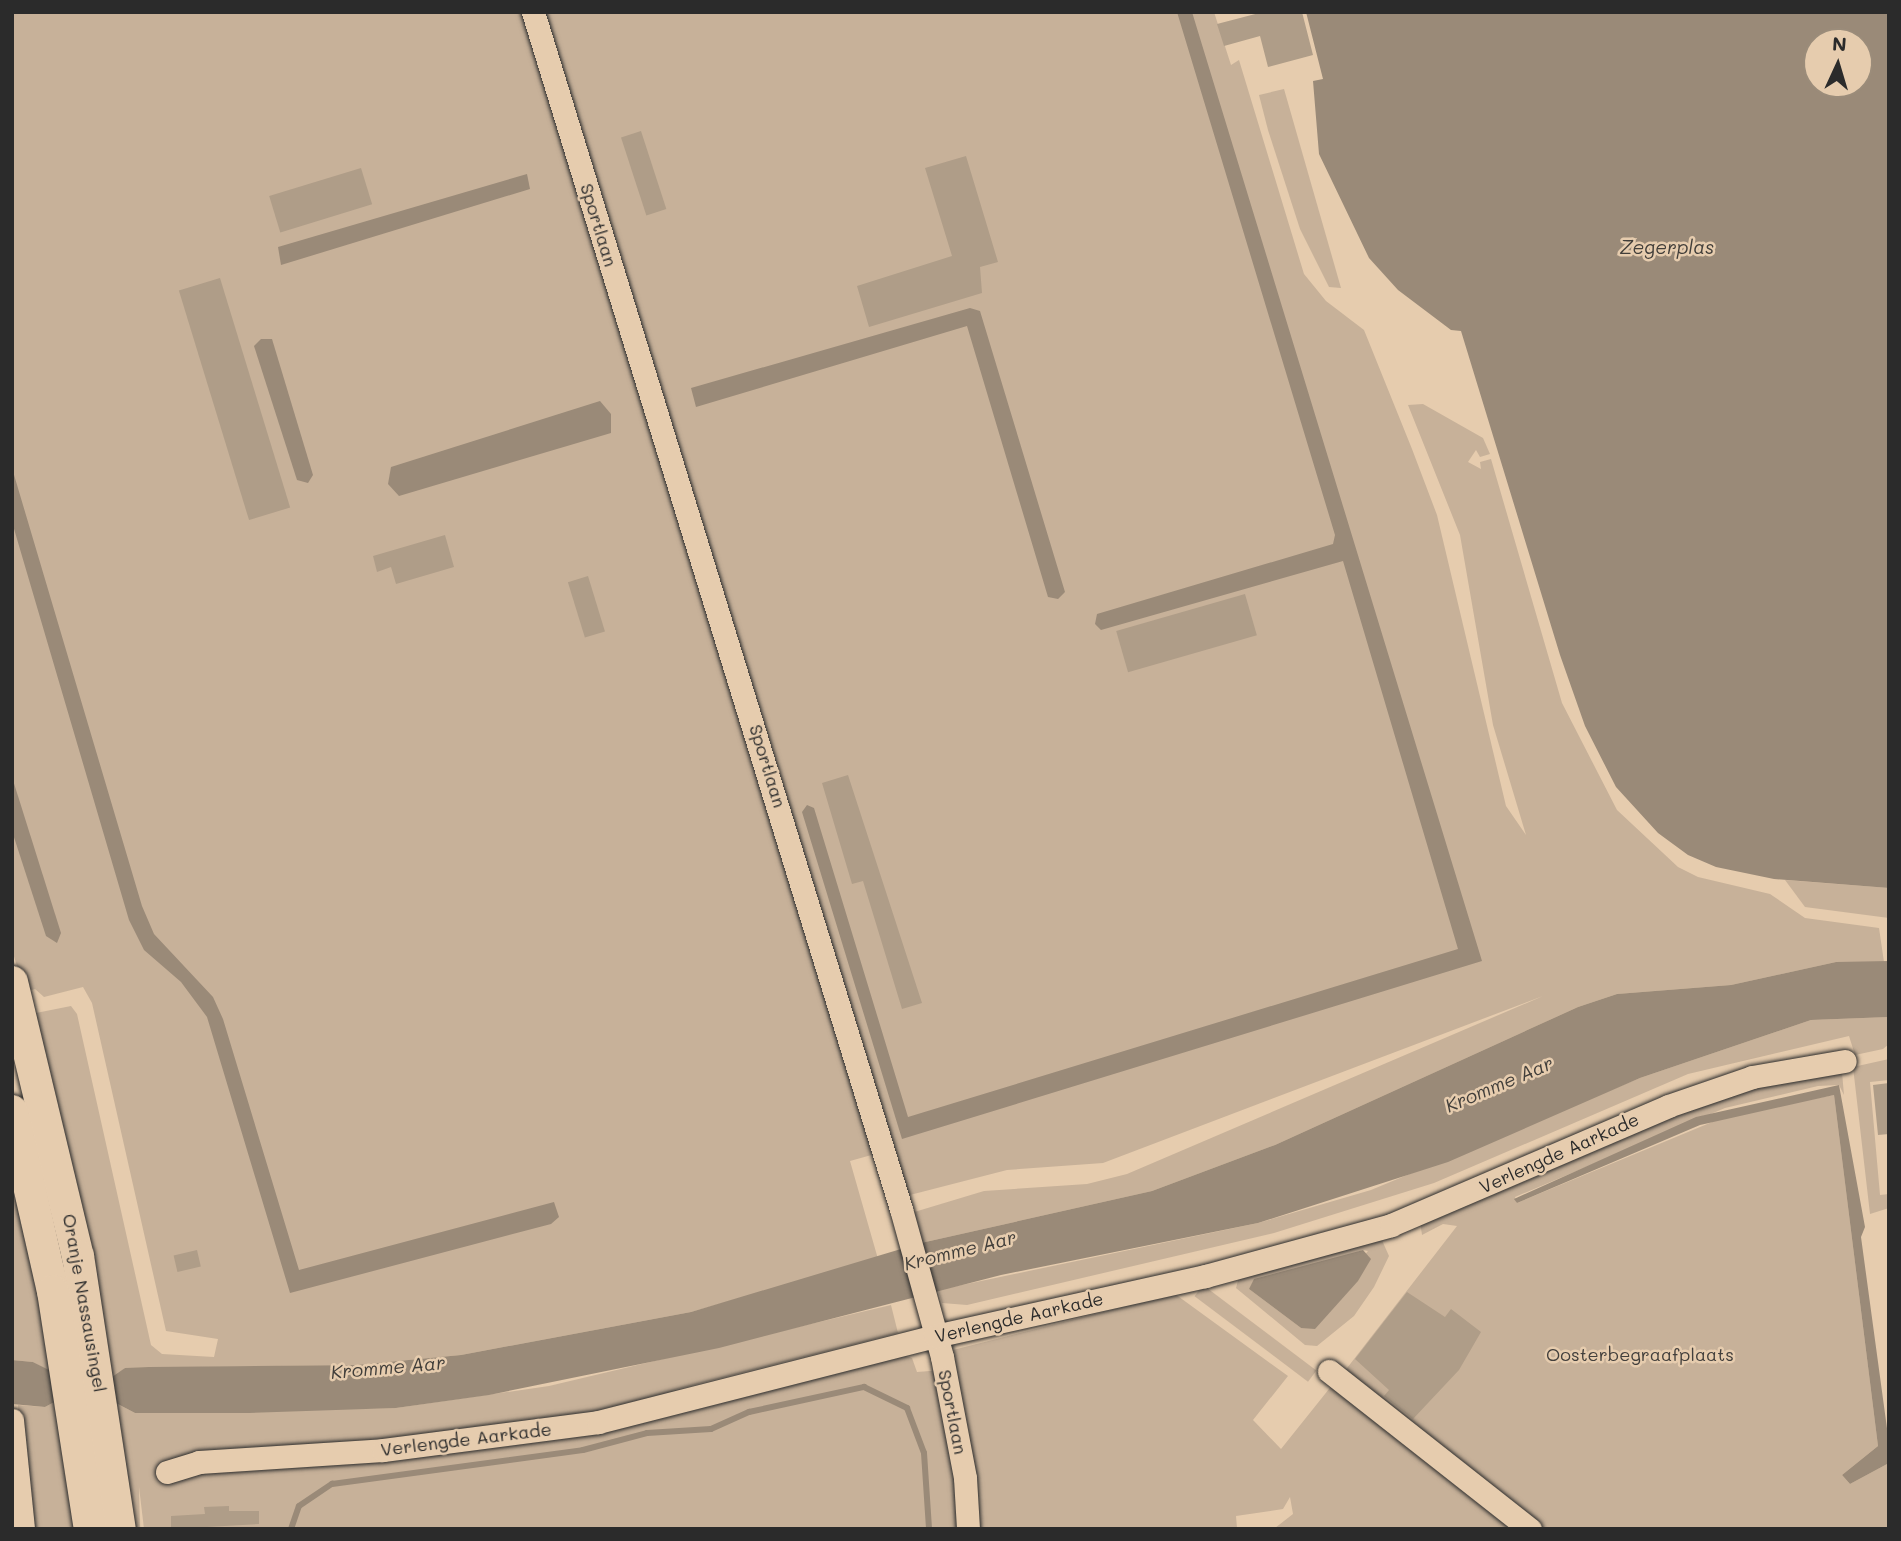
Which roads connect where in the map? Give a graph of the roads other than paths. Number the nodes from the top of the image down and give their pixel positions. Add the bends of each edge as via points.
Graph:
1 (533, 12) edge
2 (12, 982) edge
3 (1845, 1061) dead end
4 (26, 1077) edge
5 (12, 1096) edge
6 (12, 1111) edge
7 (935, 1336) junction
8 (1329, 1371) dead end
9 (88, 1407) junction
10 (12, 1420) edge
11 (16, 1462) edge
12 (167, 1472) dead end
13 (23, 1529) edge
14 (90, 1529) edge
15 (120, 1529) edge
16 (968, 1529) edge
17 (1530, 1529) edge

1 - 7 street, Sportlaan via 770,772
2 - 4 main road, Oranje Nassausingel
3 - 7 street, Verlengde Aarkade via 1752,1077 1668,1106 1391,1226 1205,1276
4 - 5 main road
4 - 9 main road, Oranje Nassausingel via 98,1370
6 - 9 main road, Oranje Nassausingel via 66,1366
7 - 12 street, Verlengde Aarkade via 598,1422 383,1450 199,1461
7 - 16 street, Sportlaan via 965,1478
8 - 17 street
9 - 14 main road, Oranje Nassausingel
9 - 15 main road, Oranje Nassausingel
10 - 11 street
11 - 13 street

